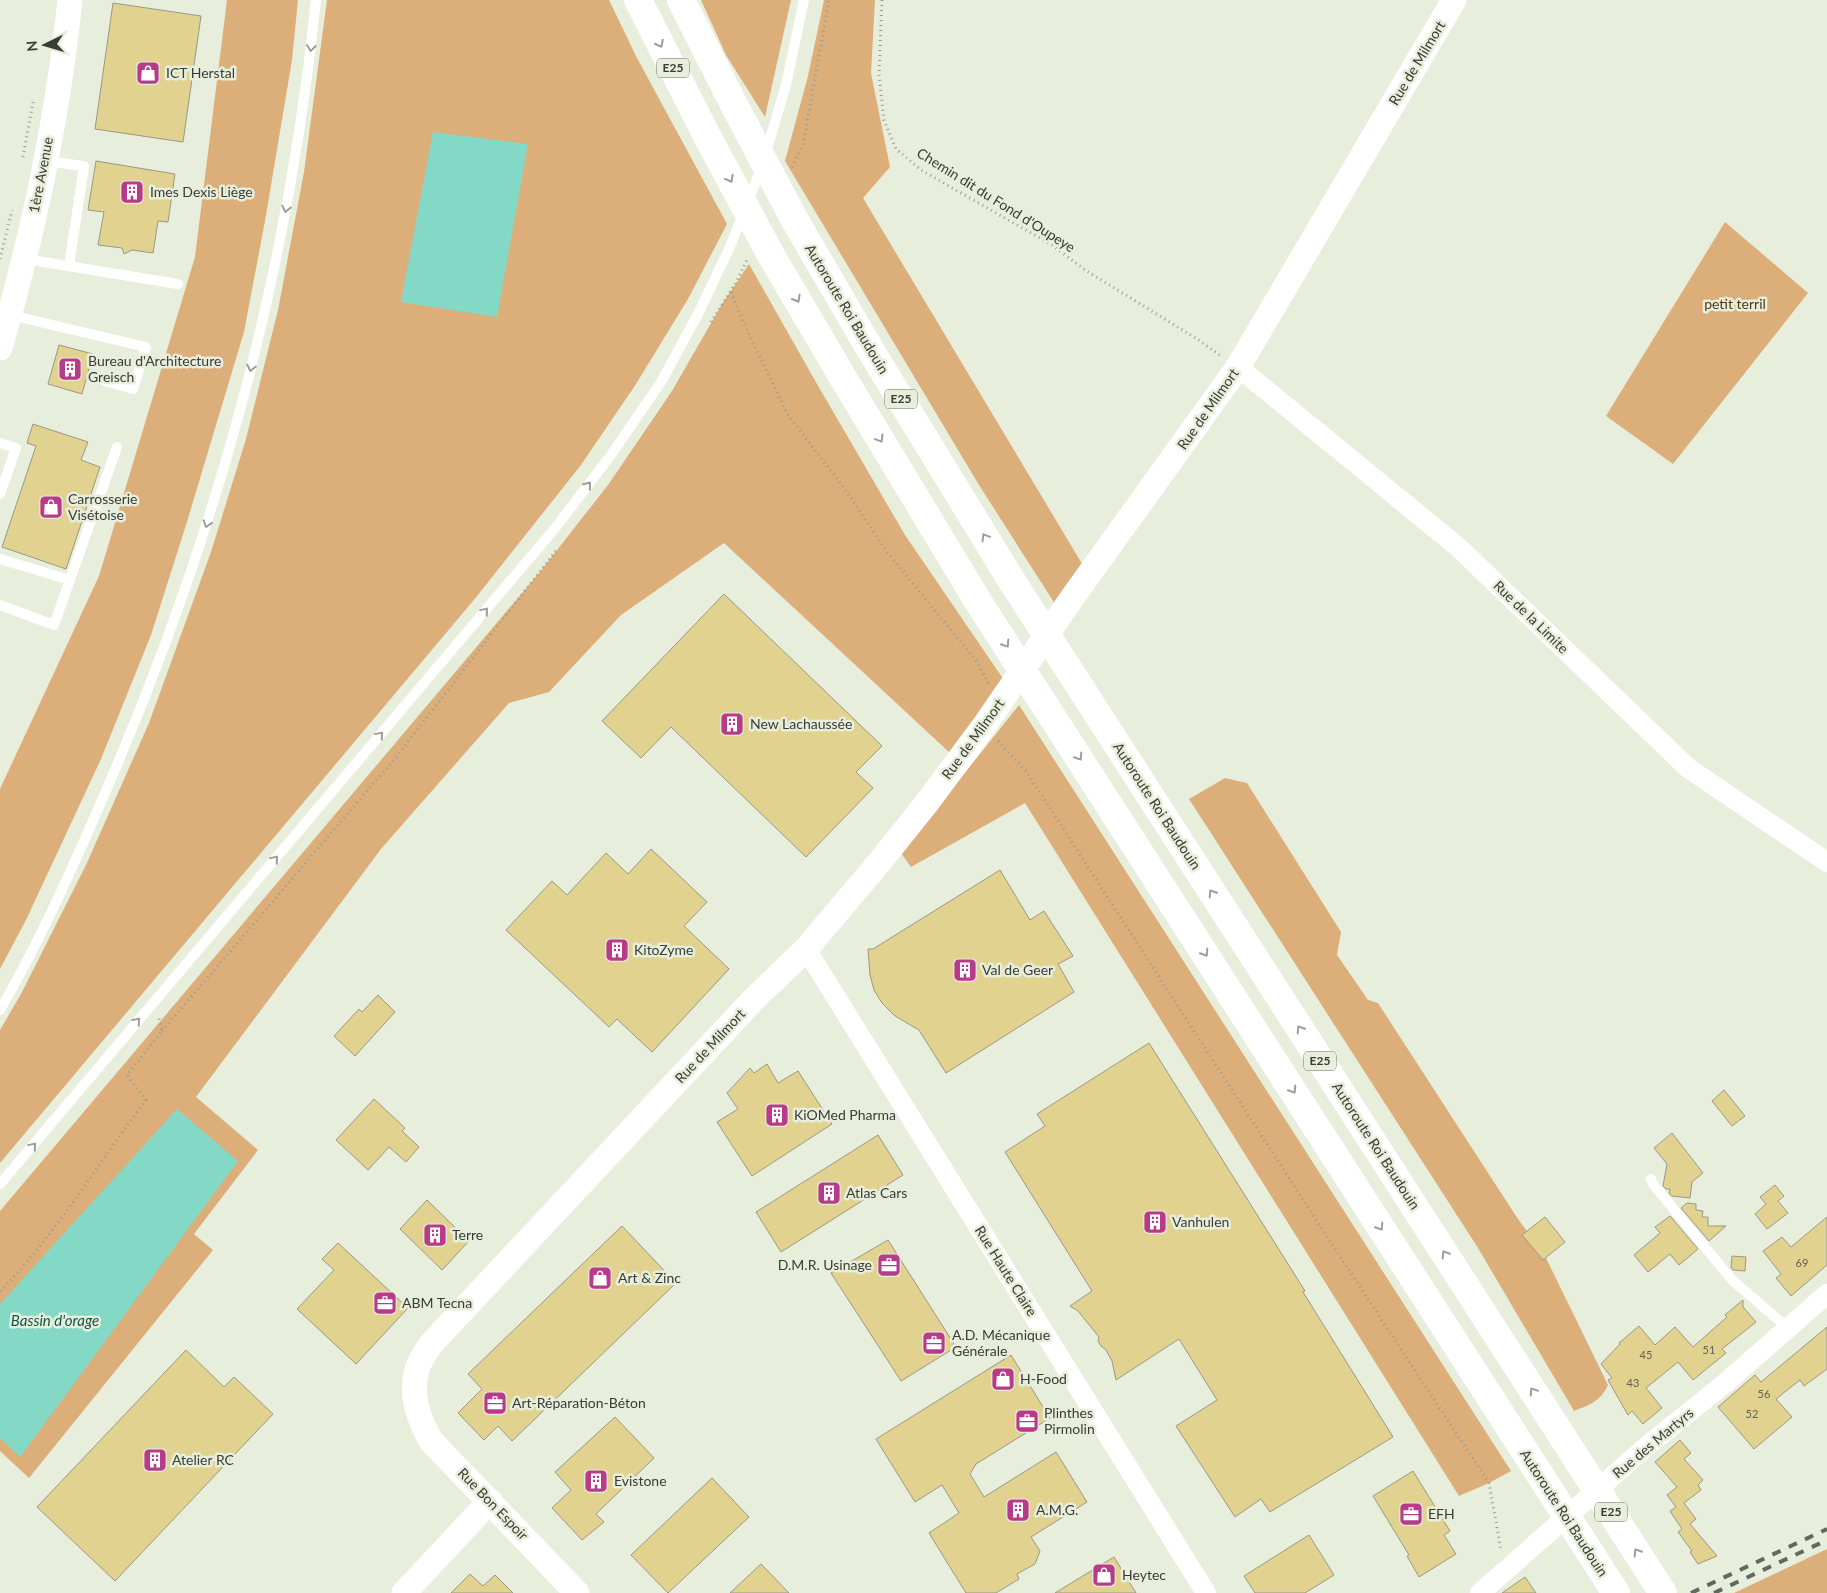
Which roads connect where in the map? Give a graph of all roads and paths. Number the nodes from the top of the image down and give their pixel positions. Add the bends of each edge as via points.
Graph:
1 (70, 0) edge
2 (316, 0) edge
3 (638, 0) edge
4 (682, 0) edge
5 (804, 0) edge
6 (882, 0) edge
7 (1454, 0) edge
8 (34, 98) dead end
9 (45, 160) junction
10 (21, 166) dead end
11 (13, 204) dead end
12 (12, 259) edge
13 (70, 266) junction
14 (178, 284) dead end
15 (730, 292) dead end
16 (10, 315) junction
17 (0, 348) edge
18 (1238, 367) junction
19 (105, 381) dead end
20 (0, 443) edge
21 (117, 447) dead end
22 (0, 494) edge
23 (0, 559) edge
24 (70, 580) junction
25 (0, 605) edge
26 (1000, 704) junction
27 (984, 726) junction
28 (1827, 862) edge
29 (806, 949) junction
30 (155, 1000) junction
31 (0, 1010) edge
32 (1651, 1179) dead end
33 (0, 1184) edge
34 (0, 1291) edge
35 (1827, 1294) edge
36 (1788, 1328) junction
37 (416, 1410) joint
38 (490, 1501) junction
39 (1505, 1570) junction
40 (404, 1593) edge
41 (578, 1593) edge
42 (1206, 1593) edge
43 (1480, 1593) edge
44 (1616, 1593) edge
45 (1663, 1593) edge

1 - 9 street, 1ère Avenue via 66,43
2 -> 31 lane via 291,184 270,287 246,390 197,557 125,747 70,874
3 -> 44 highway, Autoroute Roi Baudouin / E25 via 772,256 980,604
45 -> 4 highway, Autoroute Roi Baudouin / E25 via 1010,578 793,217
30 -> 5 lane via 556,527 661,382 729,249 761,169 786,84
6 - 18 path, Chemin dit du Fond d'Oupeye via 879,75 884,120 896,149 921,170 1052,245 1085,270
7 - 18 street, Rue de Milmort
8 - 10 path
9 - 12 street, 1ère Avenue
9 - 13 lane via 84,166
11 - 12 path
12 - 13 lane
12 - 16 street, 1ère Avenue
13 - 14 lane
15 - 26 path via 788,415 845,489 887,552 977,662
16 - 17 street, 1ère Avenue
16 - 19 lane via 146,347 133,389
18 - 26 street, Rue de Milmort
18 - 28 street, Rue de la Limite via 1458,548 1688,768
20 - 22 lane via 16,448
21 - 24 lane
23 - 24 lane
24 - 25 lane via 54,625
26 - 27 street, Rue de Milmort
27 - 29 street, Rue de Milmort via 882,859
27 - 39 path via 1026,771 1489,1483
29 - 37 street, Rue de Milmort via 754,999 431,1344 417,1368 414,1388
29 - 42 street, Rue Haute Claire
33 -> 30 lane
30 - 34 path via 162,1031 127,1075 146,1100 65,1215
32 - 36 lane via 1732,1280
35 - 36 street, Rue des Martyrs
36 - 39 street, Rue des Martyrs
37 - 38 street, Rue Bon Espoir via 431,1441
38 - 40 street
38 - 41 street, Rue Bon Espoir
39 - 43 street, Rue des Martyrs

